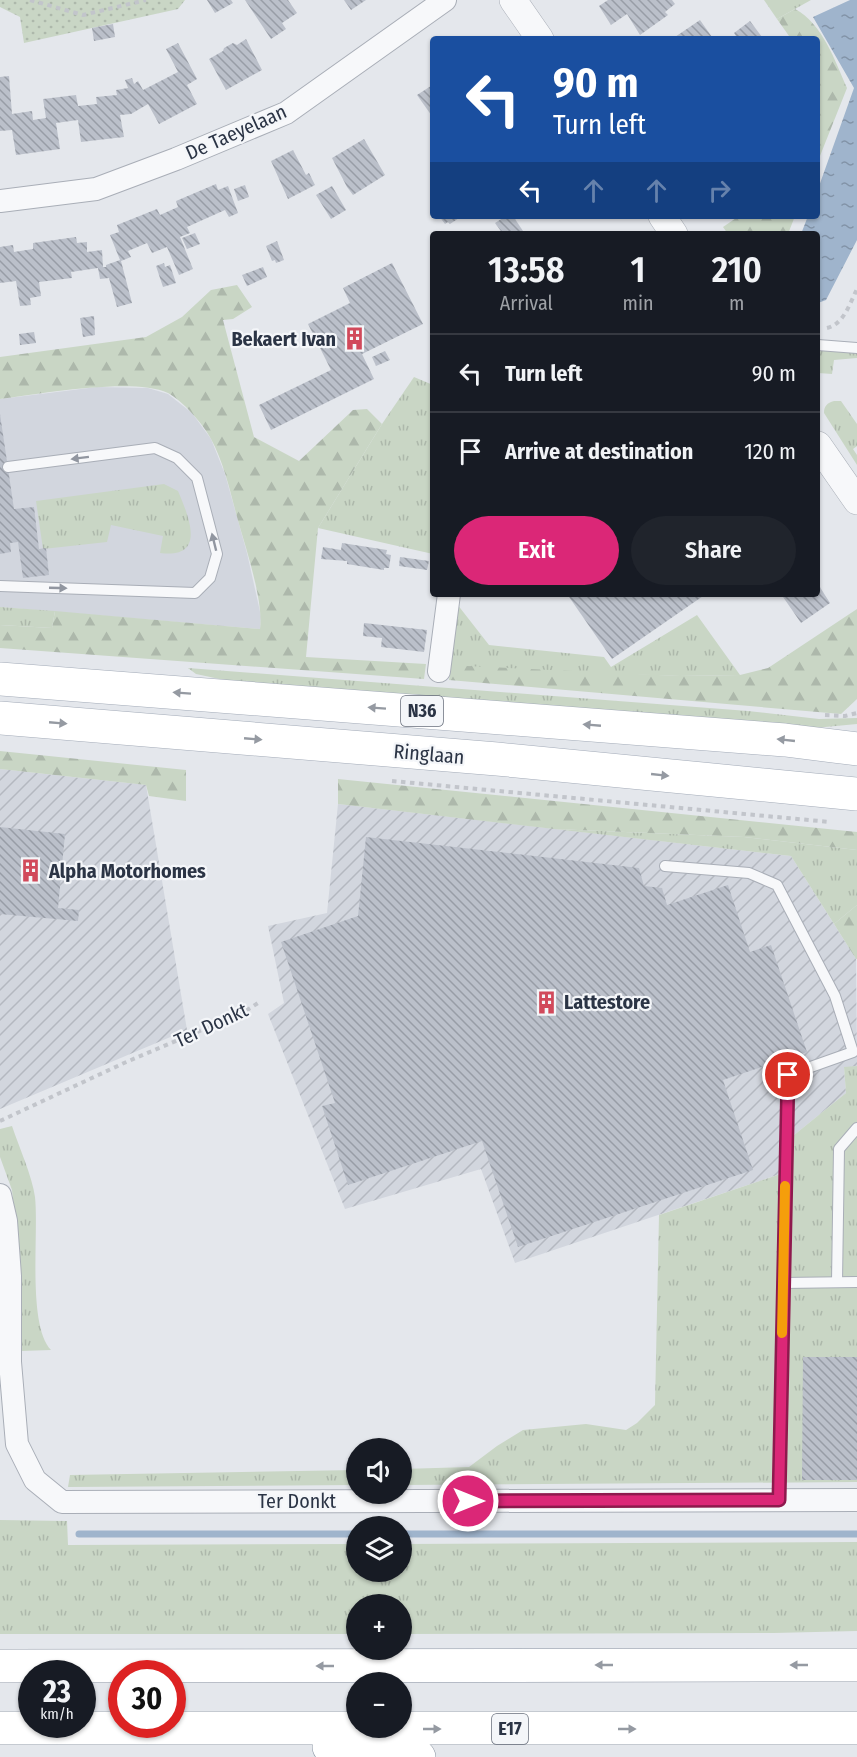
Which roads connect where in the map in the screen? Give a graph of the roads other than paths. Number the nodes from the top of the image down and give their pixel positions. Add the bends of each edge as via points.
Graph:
1 (445, 0) edge
2 (513, 0) edge
3 (538, 36) edge
4 (0, 201) edge
5 (820, 345) edge
6 (857, 348) edge
7 (820, 447) edge
8 (8, 467) dead end
9 (857, 501) edge
10 (0, 586) edge
11 (449, 597) edge
12 (439, 671) dead end
13 (0, 679) edge
14 (0, 718) edge
15 (853, 746) edge
16 (857, 794) edge
17 (665, 866) dead end
18 (857, 1128) edge
19 (0, 1195) edge
20 (837, 1282) junction
21 (857, 1282) edge
22 (783, 1283) junction
23 (779, 1500) junction
24 (857, 1500) edge
25 (857, 1665) edge
26 (0, 1666) edge
27 (0, 1728) edge
28 (857, 1728) edge
29 (108, 1729) edge
30 (186, 1729) edge
31 (186, 1731) edge
32 (419, 1757) edge

1 - 4 street, De Taeyelaan via 286,113 96,189
2 - 3 street
5 - 6 lane
7 - 9 street
10 -> 8 lane via 195,593 210,578 217,554 197,478 170,454 155,448
11 - 12 street
15 -> 13 main road, N36
14 -> 16 main road, Ringlaan / N36 via 497,759
17 - 22 lane via 749,873 777,885 835,996 853,1052 788,1075
18 - 20 lane via 839,1149
19 - 23 street, Ter Donkt via 10,1276 10,1362 17,1444 35,1480 62,1502
20 - 21 lane
20 - 22 lane
22 - 23 lane
23 - 24 street, Ter Donkt
25 -> 26 main road
27 - 29 main road, E17
30 -> 28 main road, E17
31 - 32 main road

